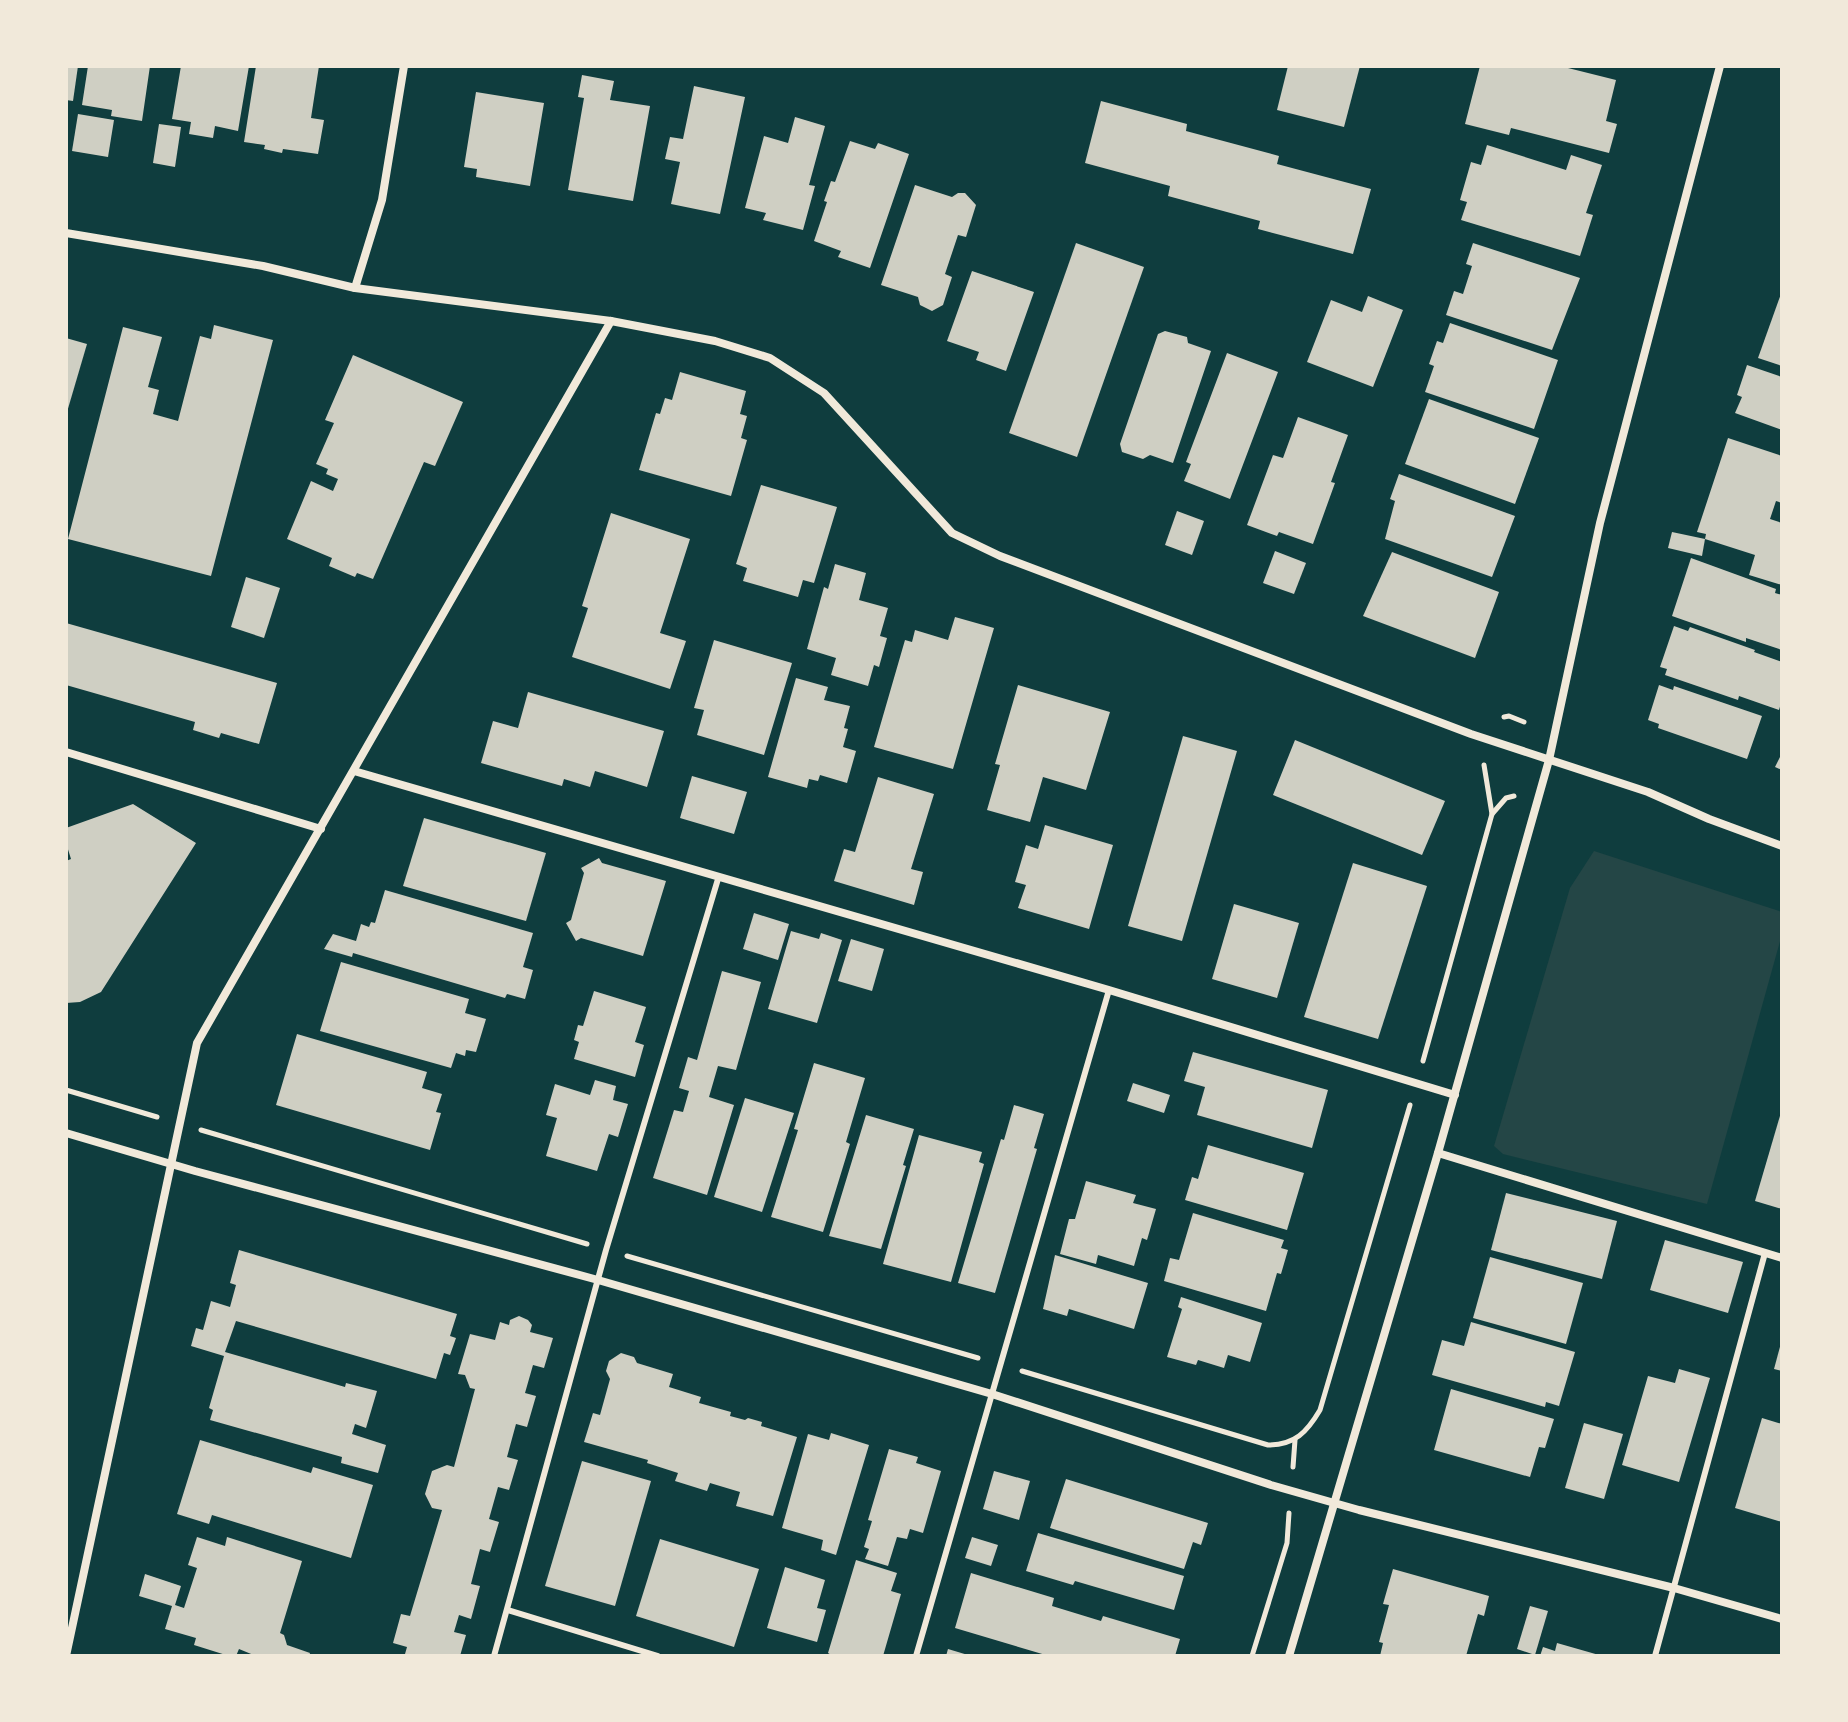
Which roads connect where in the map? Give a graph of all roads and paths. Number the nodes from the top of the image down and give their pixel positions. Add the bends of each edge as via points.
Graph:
1 (404, 66) edge
2 (1720, 66) edge
3 (66, 233) edge
4 (355, 288) junction
5 (611, 321) junction
6 (66, 752) edge
7 (1549, 760) junction
8 (354, 771) junction
9 (1492, 814) dead end
10 (321, 829) junction
11 (1781, 844) edge
12 (718, 879) junction
13 (1109, 990) junction
14 (1425, 1054) dead end
15 (66, 1090) edge
16 (1455, 1095) junction
17 (178, 1123) junction
18 (66, 1133) edge
19 (1401, 1138) dead end
20 (1438, 1153) junction
21 (169, 1164) junction
22 (561, 1236) dead end
23 (1765, 1253) junction
24 (635, 1258) dead end
25 (1782, 1258) edge
26 (598, 1280) junction
27 (956, 1352) dead end
28 (1041, 1377) dead end
29 (992, 1394) junction
30 (1295, 1440) junction
31 (1291, 1491) junction
32 (1336, 1504) junction
33 (1674, 1588) junction
34 (508, 1610) junction
35 (1782, 1619) edge
36 (66, 1656) edge
37 (494, 1656) edge
38 (658, 1656) edge
39 (916, 1656) edge
40 (1252, 1656) edge
41 (1289, 1656) edge
42 (1655, 1656) edge

1 - 4 street via 382,200
2 - 7 street via 1600,523
3 - 4 street via 263,266
4 - 5 street
5 - 7 street via 715,341 770,358 824,393 952,533 1000,556
5 - 8 street
6 - 10 street
7 - 11 street
7 - 16 street
8 - 10 street
8 - 12 street
9 - 14 path
10 - 17 street via 197,1043
12 - 13 street
12 - 26 lane
13 - 16 street
13 - 29 lane
15 - 17 path
16 - 20 street
17 - 21 street
17 - 22 path
18 - 21 street
19 - 30 path via 1320,1410
20 - 23 street
20 - 32 street
21 - 26 street
21 - 36 street
23 - 25 street
23 - 33 lane
24 - 27 path
26 - 29 street
26 - 34 lane
28 - 30 path via 1268,1445
29 - 31 street
29 - 39 lane
30 - 31 path
31 - 32 street
31 - 40 path via 1287,1543
32 - 33 street
32 - 41 street
33 - 35 street
33 - 42 lane
34 - 37 lane
34 - 38 lane

